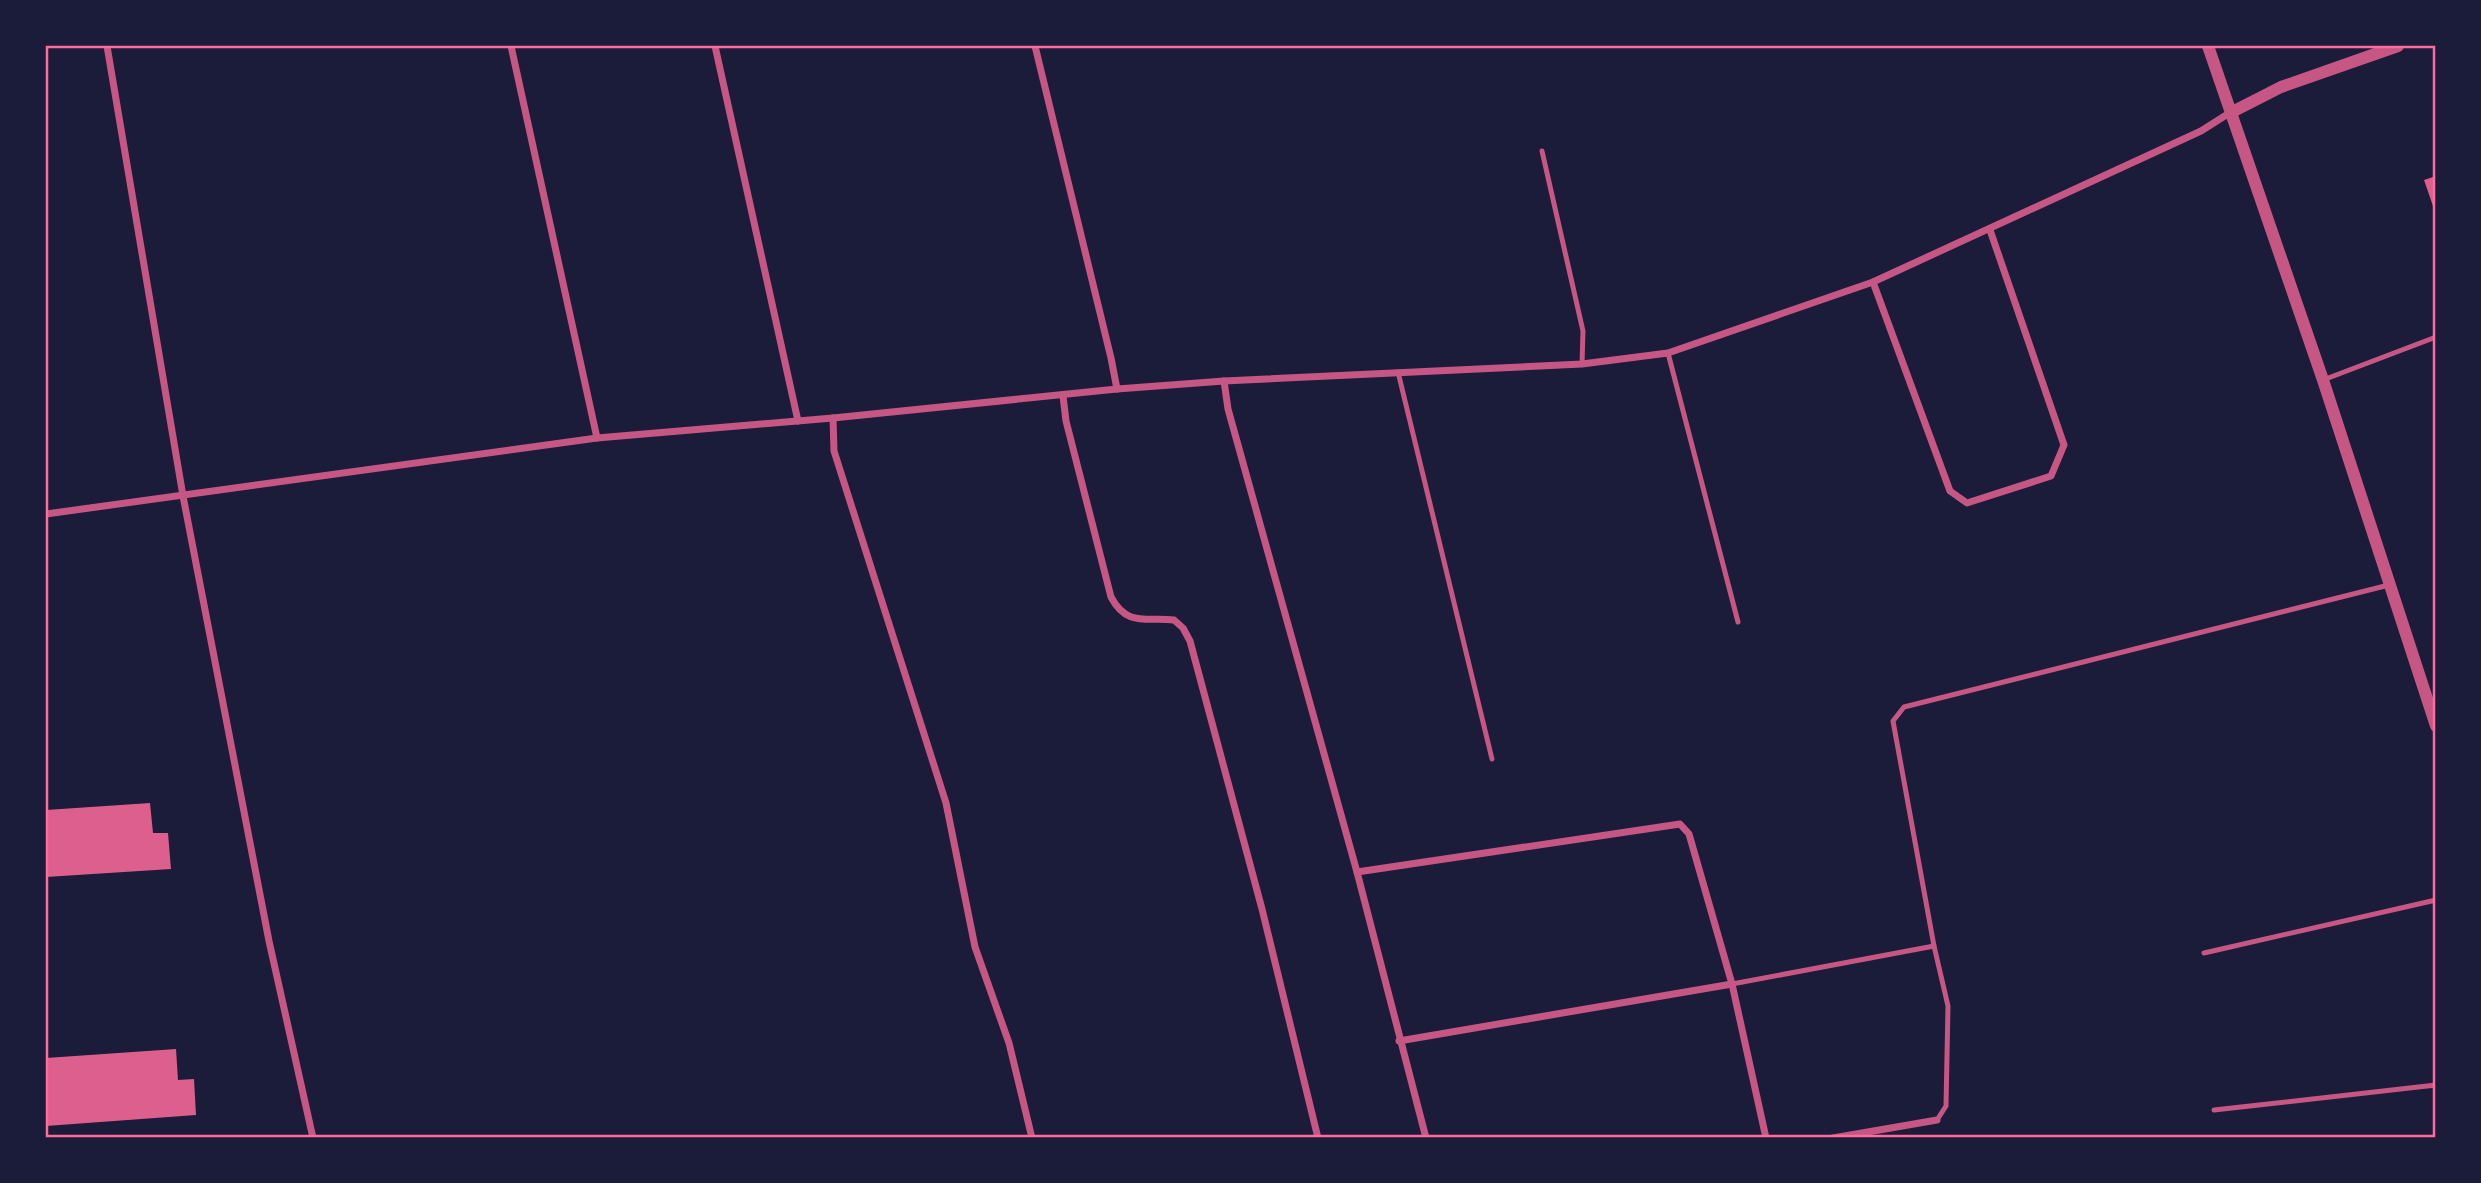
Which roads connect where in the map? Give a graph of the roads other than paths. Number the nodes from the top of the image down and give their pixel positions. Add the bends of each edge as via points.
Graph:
1 (107, 46) edge
2 (511, 46) edge
3 (715, 46) edge
4 (1035, 46) edge
5 (2207, 46) edge
6 (2398, 46) edge
7 (2232, 112) junction
8 (1542, 152) dead end
9 (1990, 230) junction
10 (1873, 282) junction
11 (2435, 337) edge
12 (1668, 353) junction
13 (1582, 364) junction
14 (1398, 372) junction
15 (2323, 380) junction
16 (1224, 381) junction
17 (1117, 389) junction
18 (1063, 396) junction
19 (833, 418) junction
20 (798, 421) junction
21 (597, 438) junction
22 (183, 496) junction
23 (46, 514) edge
24 (2389, 585) junction
25 (1738, 622) dead end
26 (2435, 726) edge
27 (1492, 759) dead end
28 (1357, 872) junction
29 (2435, 900) edge
30 (1934, 946) junction
31 (2204, 953) dead end
32 (1732, 984) junction
33 (1399, 1041) junction
34 (2435, 1085) edge
35 (2214, 1110) dead end
36 (1937, 1120) joint
37 (313, 1138) edge
38 (1032, 1138) edge
39 (1318, 1138) edge
40 (1426, 1138) edge
41 (1766, 1138) edge
42 (1833, 1138) edge

1 - 22 street
2 - 21 street
3 - 20 street
4 - 17 street
5 - 7 street
6 - 7 street via 2281,87
7 - 9 street
7 - 15 street
8 - 13 lane via 1583,331
9 - 10 street
9 - 10 street via 2064,445 2051,476 1967,503 1950,491
10 - 12 street
11 - 15 lane
12 - 13 street
12 - 25 lane
13 - 14 street
14 - 16 street
14 - 27 lane
15 - 24 street
16 - 17 street
16 - 28 street
17 - 18 street
18 - 19 street
18 - 39 street via 1111,597 1126,615 1174,620 1190,641
19 - 20 street
19 - 38 street via 834,451 946,803 975,947 1009,1043
20 - 21 street
21 - 22 street
22 - 23 street
22 - 37 street
24 - 26 street
24 - 30 lane via 1904,707 1893,720
28 - 32 street via 1680,824 1689,834
28 - 33 street
29 - 31 lane
30 - 32 lane
30 - 36 lane via 1948,1006 1946,1106
32 - 33 street
32 - 41 street
33 - 40 street
34 - 35 lane
36 - 42 street

